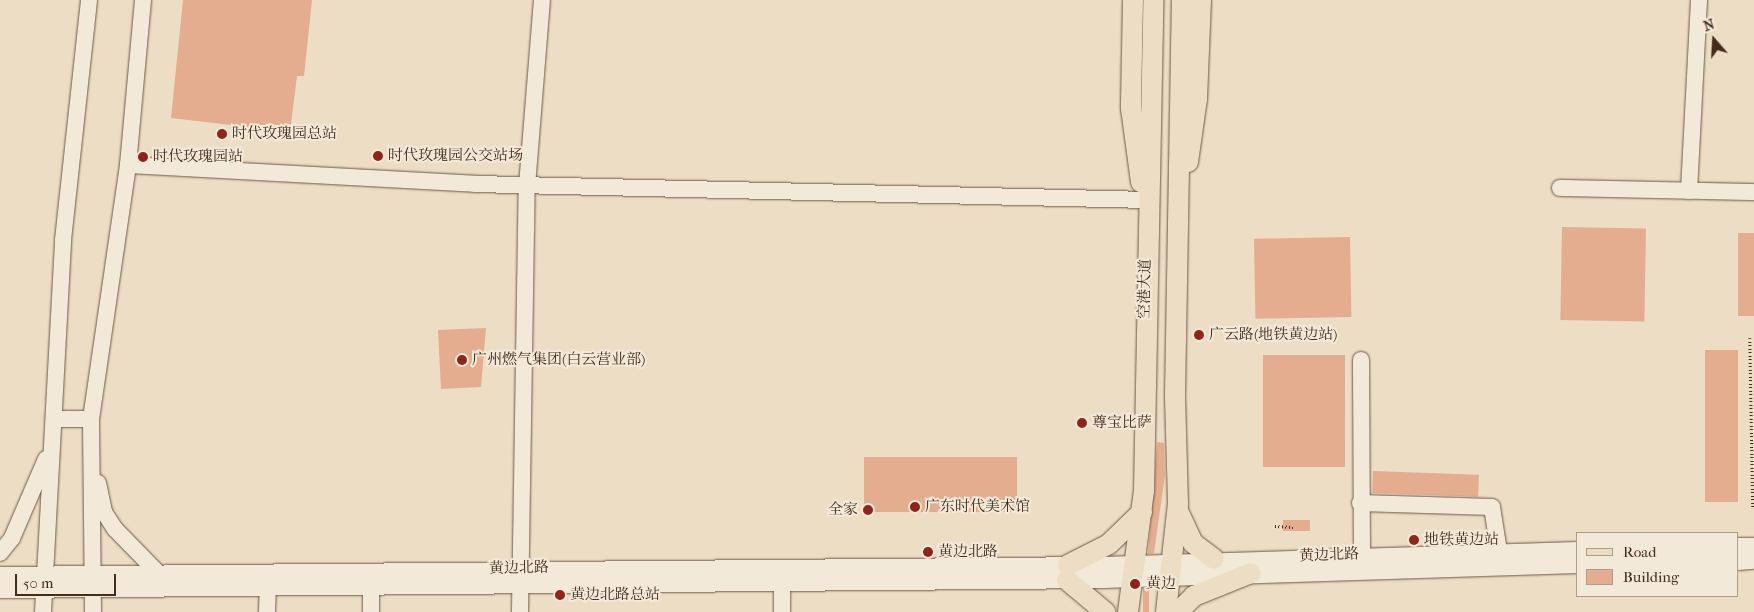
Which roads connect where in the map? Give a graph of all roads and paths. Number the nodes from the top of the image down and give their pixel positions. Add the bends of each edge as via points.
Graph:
1 (89, 0) edge
2 (143, 0) edge
3 (542, 0) edge
4 (1133, 0) edge
5 (1154, 0) edge
6 (1182, 0) edge
7 (1201, 0) edge
8 (1699, 0) edge
9 (128, 165) junction
10 (527, 186) junction
11 (1560, 188) dead end
12 (1689, 191) junction
13 (1754, 192) edge
14 (1147, 200) junction
15 (1178, 200) junction
16 (1750, 338) dead end
17 (1361, 360) dead end
18 (1752, 412) edge
19 (55, 419) junction
20 (91, 419) junction
21 (1142, 427) junction
22 (1176, 432) junction
23 (52, 445) junction
24 (91, 450) junction
25 (1360, 503) junction
26 (1753, 509) edge
27 (1178, 510) junction
28 (1142, 512) junction
29 (1275, 526) dead end
30 (1293, 528) dead end
31 (1739, 546) edge
32 (1754, 546) edge
33 (1576, 550) edge
34 (1499, 551) junction
35 (0, 553) edge
36 (1362, 554) junction
37 (1214, 559) junction
38 (1754, 561) edge
39 (1739, 562) edge
40 (1576, 566) edge
41 (1173, 567) junction
42 (518, 568) junction
43 (1135, 571) junction
44 (157, 572) junction
45 (1067, 573) junction
46 (1251, 573) junction
47 (0, 575) edge
48 (624, 575) junction
49 (371, 578) junction
50 (268, 579) junction
51 (91, 580) junction
52 (782, 580) junction
53 (43, 581) junction
54 (518, 585) junction
55 (0, 590) edge
56 (43, 612) edge
57 (92, 612) edge
58 (267, 612) edge
59 (371, 612) edge
60 (520, 612) edge
61 (782, 612) edge
62 (1105, 612) edge
63 (1128, 612) edge
64 (1166, 612) edge
65 (1178, 612) edge

1 - 19 street via 63,240
2 - 9 street
3 - 10 street
4 - 14 main road via 1133,137
5 - 14 main road, 空港大道
6 - 15 main road
7 - 15 main road via 1196,120
8 - 12 street
9 - 10 street
9 - 20 street
10 - 14 street
10 - 42 street
11 - 12 street
12 - 13 street
14 - 21 main road, 空港大道
15 - 22 main road
16 - 18 path
17 - 25 street
18 - 26 path
19 - 20 street
19 - 23 street
20 - 24 street
21 - 22 main road
21 - 28 main road, 空港大道
22 - 27 main road
23 - 35 street via 20,522
23 - 53 street
24 - 44 street via 104,512
24 - 51 street
25 - 34 street via 1492,507
25 - 36 street
27 - 37 main road via 1193,543
27 - 41 main road
28 - 43 main road, 空港大道
28 - 45 main road via 1110,544
29 - 30 path
31 - 32 street
33 - 34 street, 黄边北路
34 - 36 street, 黄边北路
36 - 37 street, 黄边北路
37 - 41 street, 黄边北路
38 - 39 street
40 - 46 street, 黄边北路
41 - 43 street, 黄边北路
41 - 46 street, 黄边北路
41 - 64 main road
42 - 48 street, 黄边北路
42 - 49 street, 黄边北路
42 - 54 street
43 - 45 street, 黄边北路
43 - 63 main road, 空港大道
44 - 50 street, 黄边北路
44 - 51 street, 黄边北路
45 - 48 street, 黄边北路
45 - 52 street, 黄边北路
45 - 62 main road
46 - 65 main road via 1194,596
47 - 53 street, 黄边北路
48 - 52 street, 黄边北路
48 - 54 street, 黄边北路
49 - 50 street, 黄边北路
49 - 54 street, 黄边北路
49 - 59 street
50 - 51 street, 黄边北路
50 - 58 street
51 - 53 street, 黄边北路
51 - 57 street
52 - 61 street
53 - 55 street, 黄边北路
53 - 56 street
54 - 60 street

